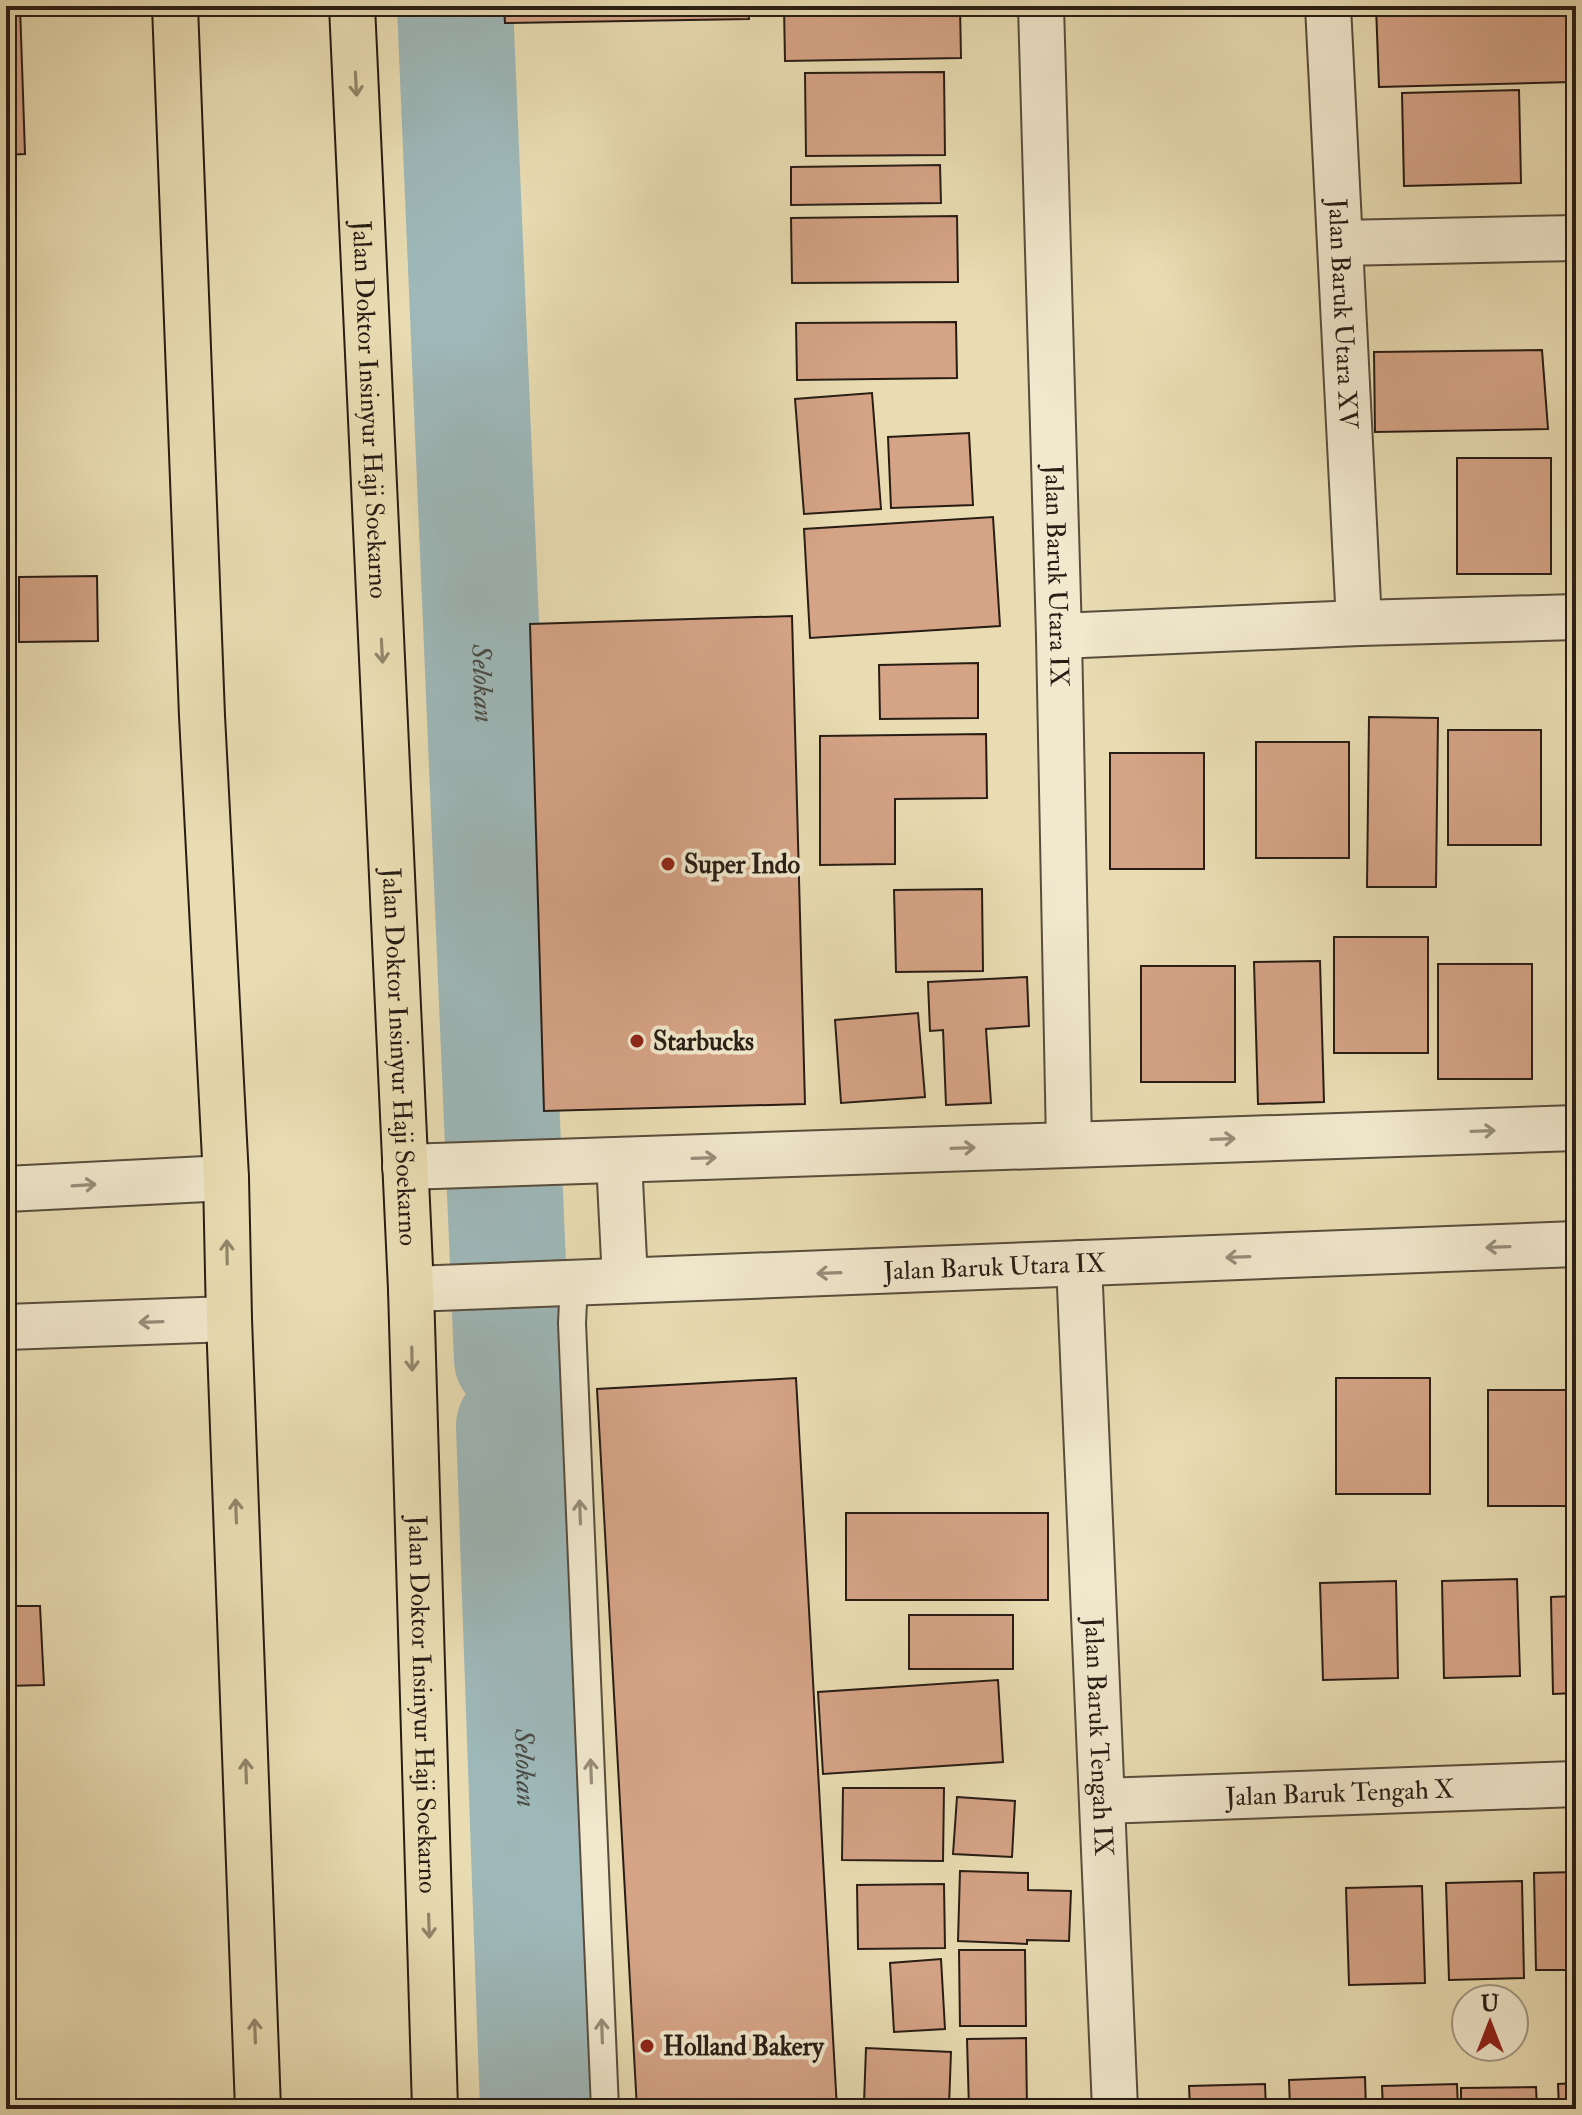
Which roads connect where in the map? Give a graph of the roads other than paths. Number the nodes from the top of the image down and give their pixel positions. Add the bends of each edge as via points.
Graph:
1 (175, 6) edge
2 (352, 6) edge
3 (1041, 6) edge
4 (1328, 6) edge
5 (1576, 238) edge
6 (1340, 243) junction
7 (1576, 617) edge
8 (1359, 623) junction
9 (1059, 636) junction
10 (1576, 1128) edge
11 (1069, 1144) junction
12 (619, 1160) junction
13 (405, 1167) junction
14 (226, 1178) junction
15 (6, 1189) edge
16 (1576, 1244) edge
17 (1079, 1263) junction
18 (625, 1280) junction
19 (557, 1283) junction
20 (411, 1289) junction
21 (229, 1319) junction
22 (6, 1327) edge
23 (1576, 1784) edge
24 (1102, 1801) junction
25 (258, 2109) edge
26 (435, 2109) edge
27 (605, 2109) edge
28 (1115, 2109) edge

1 - 14 main road
2 -> 13 main road, Jalan Doktor Insinyur Haji Soekarno
3 - 9 street, Jalan Baruk Utara IX
4 - 6 street, Jalan Baruk Utara XV
5 - 6 street
6 - 8 street, Jalan Baruk Utara XV
7 - 8 street
8 - 9 street
9 - 11 street, Jalan Baruk Utara IX
11 -> 10 street
12 -> 11 street
12 - 13 street
12 - 18 street
13 - 20 main road, Jalan Doktor Insinyur Haji Soekarno
15 -> 14 street
21 -> 14 main road
16 -> 17 street, Jalan Baruk Utara IX
17 -> 18 street, Jalan Baruk Utara IX
17 - 24 street, Jalan Baruk Tengah IX
18 - 19 street, Jalan Baruk Utara IX
19 - 20 street, Jalan Baruk Utara IX
27 -> 19 lane via 572,1323
20 -> 26 main road, Jalan Doktor Insinyur Haji Soekarno
21 -> 22 street
25 -> 21 main road
23 - 24 street, Jalan Baruk Tengah X
24 - 28 street, Jalan Baruk Tengah IX

